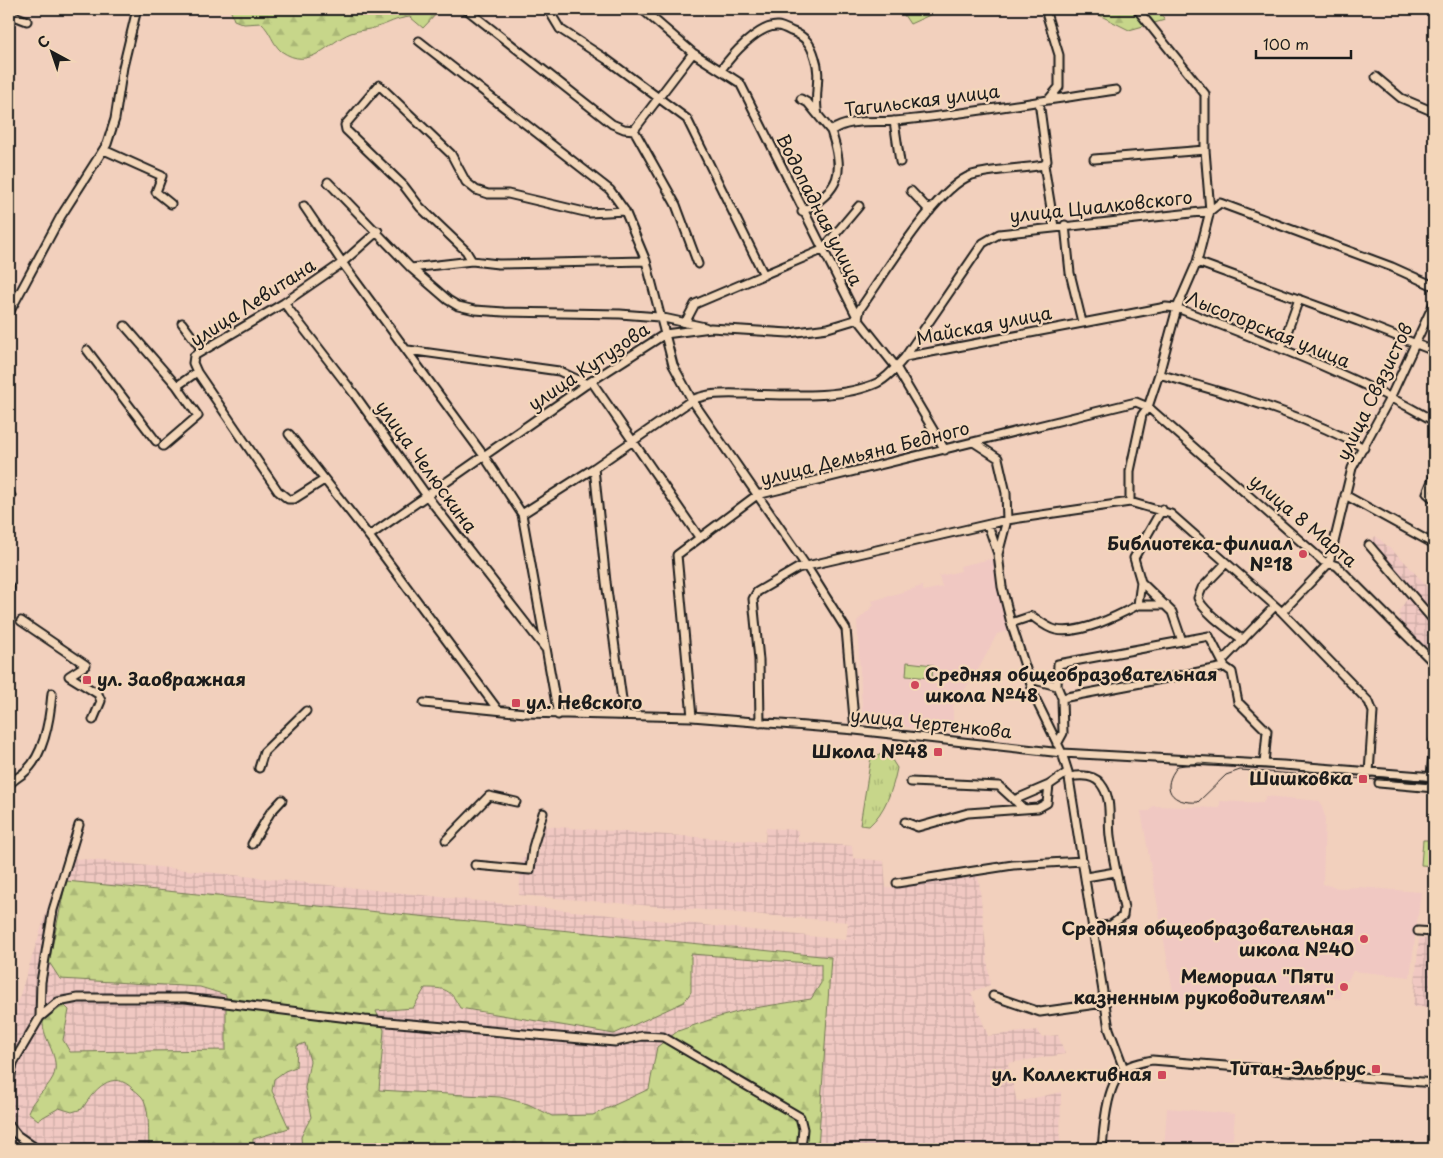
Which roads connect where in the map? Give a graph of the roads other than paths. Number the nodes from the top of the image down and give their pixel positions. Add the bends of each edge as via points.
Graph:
1 (137, 9) edge
2 (466, 9) edge
3 (548, 9) edge
4 (642, 9) edge
5 (1137, 9) edge
6 (9, 14) edge
7 (1047, 16) dead end
8 (27, 21) dead end
9 (419, 41) dead end
10 (693, 53) junction
11 (721, 70) junction
12 (1376, 77) dead end
13 (1116, 90) dead end
14 (659, 98) junction
15 (801, 99) dead end
16 (1049, 100) junction
17 (1039, 101) junction
18 (1434, 112) edge
19 (818, 115) junction
20 (894, 122) junction
21 (634, 130) junction
22 (831, 131) junction
23 (104, 150) junction
24 (1206, 150) junction
25 (1094, 159) dead end
26 (900, 162) dead end
27 (1044, 165) junction
28 (328, 182) dead end
29 (911, 191) dead end
30 (171, 204) dead end
31 (304, 206) dead end
32 (859, 206) dead end
33 (930, 210) junction
34 (625, 211) junction
35 (1210, 211) junction
36 (802, 212) junction
37 (1065, 225) junction
38 (1054, 227) junction
39 (378, 231) junction
40 (822, 250) junction
41 (472, 261) junction
42 (646, 261) junction
43 (1196, 262) junction
44 (342, 263) junction
45 (698, 264) dead end
46 (412, 268) junction
47 (764, 275) junction
48 (1434, 286) edge
49 (1298, 299) junction
50 (284, 303) junction
51 (1434, 303) edge
52 (1177, 308) junction
53 (9, 313) edge
54 (659, 317) junction
55 (858, 319) junction
56 (182, 322) dead end
57 (1082, 322) junction
58 (685, 323) junction
59 (125, 326) dead end
60 (711, 328) junction
61 (664, 334) junction
62 (1417, 343) junction
63 (1281, 349) junction
64 (87, 350) dead end
65 (202, 350) junction
66 (408, 350) junction
67 (1434, 352) edge
68 (905, 357) junction
69 (896, 367) junction
70 (197, 372) junction
71 (1159, 374) junction
72 (590, 383) junction
73 (177, 386) junction
74 (1391, 396) junction
75 (692, 400) junction
76 (1148, 408) junction
77 (1434, 421) edge
78 (289, 434) dead end
79 (633, 440) junction
80 (156, 441) dead end
81 (975, 443) junction
82 (163, 446) dead end
83 (1364, 448) junction
84 (945, 450) junction
85 (484, 456) junction
86 (594, 468) junction
87 (1434, 476) edge
88 (324, 480) junction
89 (757, 494) junction
90 (1345, 495) junction
91 (427, 496) junction
92 (1434, 499) edge
93 (1130, 502) junction
94 (1162, 509) junction
95 (522, 514) junction
96 (1007, 520) junction
97 (988, 525) junction
98 (369, 536) junction
99 (699, 537) junction
100 (1434, 544) edge
101 (1369, 545) dead end
102 (998, 554) junction
103 (1226, 563) junction
104 (1329, 563) junction
105 (807, 567) junction
106 (1141, 582) junction
107 (1138, 605) junction
108 (1166, 606) junction
109 (1275, 606) junction
110 (1282, 612) junction
111 (21, 621) dead end
112 (1434, 621) edge
113 (1011, 623) junction
114 (1243, 640) junction
115 (1182, 641) junction
116 (546, 649) junction
117 (1434, 663) edge
118 (1223, 664) junction
119 (1031, 679) junction
120 (1057, 686) junction
121 (52, 693) dead end
122 (1062, 698) junction
123 (424, 703) dead end
124 (498, 710) junction
125 (306, 711) dead end
126 (624, 714) junction
127 (558, 715) junction
128 (692, 717) junction
129 (93, 720) dead end
130 (760, 723) junction
131 (855, 730) junction
132 (1434, 741) edge
133 (1057, 744) junction
134 (1062, 753) junction
135 (1264, 764) junction
136 (259, 768) dead end
137 (1369, 773) junction
138 (1068, 775) junction
139 (1433, 777) edge
140 (910, 782) dead end
141 (1378, 783) dead end
142 (9, 784) edge
143 (1049, 785) junction
144 (1434, 788) edge
145 (282, 800) dead end
146 (1014, 800) junction
147 (516, 802) dead end
148 (1024, 809) junction
149 (543, 813) dead end
150 (905, 822) dead end
151 (79, 825) dead end
152 (446, 840) dead end
153 (252, 844) dead end
154 (1083, 861) junction
155 (475, 865) dead end
156 (1116, 872) junction
157 (1086, 877) junction
158 (898, 882) dead end
159 (1094, 927) junction
160 (1418, 931) dead end
161 (1434, 932) edge
162 (993, 996) dead end
163 (1104, 1003) junction
164 (40, 1017) junction
165 (1124, 1069) junction
166 (1434, 1083) edge
167 (9, 1086) edge
168 (9, 1125) edge
169 (37, 1149) edge
170 (82, 1149) edge
171 (107, 1149) edge
172 (801, 1149) edge
173 (1102, 1149) edge

1 - 23 street via 123,66 115,119
2 - 21 street via 612,124
3 - 14 street via 560,29
4 - 10 street, Водопадная улица
5 - 24 street via 1205,94
6 - 8 street
7 - 16 street via 1059,55 1059,87
9 - 34 street via 610,190
10 - 11 street, Водопадная улица
10 - 14 street
11 - 19 street via 741,46 766,28 778,26 796,33 807,40 816,60 818,85 814,101
11 - 36 street, Водопадная улица via 740,83
12 - 18 street via 1401,98
13 - 16 street, Тагильская улица
14 - 21 street
14 - 47 street via 687,119
15 - 19 street
16 - 17 street, Тагильская улица
17 - 20 street, Тагильская улица
17 - 27 street via 1047,161
19 - 22 street
20 - 22 street, Тагильская улица via 852,123
20 - 26 street
21 - 45 street via 676,205
22 - 36 street, Тагильская улица via 839,172 834,186
23 - 30 street via 162,176 156,192
23 - 53 street via 61,216
24 - 25 street
24 - 35 street
27 - 33 street via 973,175 960,180
27 - 38 street
28 - 39 street
29 - 33 street
31 - 44 street
32 - 40 street
33 - 55 street via 860,309
34 - 41 street via 589,213 476,190 466,182 451,154 379,85 345,124 346,130 404,186
34 - 42 street
35 - 37 street, улица Циалковского
35 - 43 street
35 - 48 street, улица Циалковского via 1220,203 1392,267
36 - 40 street, Водопадная улица
37 - 38 street, улица Циалковского
37 - 57 street via 1070,272
38 - 68 street, улица Циалковского via 999,234 983,243
39 - 44 street, улица Левитана
39 - 46 street
40 - 47 street
40 - 55 street, Водопадная улица
41 - 42 street via 498,264
41 - 46 street
42 - 54 street
43 - 49 street
43 - 52 street
44 - 50 street, улица Левитана
44 - 66 street
46 - 54 street via 448,300 475,310
47 - 58 street via 695,304
49 - 62 street
49 - 63 street
50 - 65 street, улица Левитана
50 - 91 street, улица Челюскина
51 - 62 street, улица Связистов
52 - 57 street, Лысогорская улица via 1166,307
52 - 63 street, Лысогорская улица
52 - 71 street
54 - 58 street
54 - 61 street
55 - 60 street, улица Кутузова via 828,328 789,333
55 - 69 street, Водопадная улица
56 - 65 street
57 - 68 street, Майская улица
58 - 60 street
59 - 73 street
60 - 61 street, улица Кутузова
61 - 72 street, улица Кутузова
61 - 75 street via 673,365
62 - 67 street
62 - 74 street, улица Связистов
63 - 74 street, Лысогорская улица
64 - 80 street
65 - 70 street, улица Левитана via 194,356
66 - 72 street via 559,370
66 - 85 street
68 - 69 street, Майская улица
69 - 75 street, Майская улица via 878,382 860,388 804,394 719,393
69 - 84 street, Водопадная улица
70 - 73 street
70 - 88 street, улица Левитана via 278,491 288,500
71 - 76 street
71 - 83 street via 1287,412
72 - 79 street
72 - 85 street, улица Кутузова
73 - 82 street via 198,416
74 - 77 street, Лысогорская улица
74 - 83 street, улица Связистов
75 - 79 street, Майская улица
75 - 89 street
76 - 81 street, улица Демьяна Бедного via 1136,402
76 - 93 street via 1142,415 1130,471
76 - 104 street, улица 8 Марта
78 - 88 street
79 - 86 street, Майская улица
79 - 99 street
81 - 84 street, улица Демьяна Бедного
81 - 96 street via 998,458 1006,493
83 - 90 street, улица Связистов via 1352,468
84 - 89 street, улица Демьяна Бедного
85 - 91 street, улица Кутузова
85 - 95 street
86 - 95 street, Майская улица
86 - 126 street
87 - 92 street via 1427,493
88 - 98 street
89 - 99 street, улица Демьяна Бедного
89 - 105 street
90 - 100 street
90 - 104 street, улица Связистов
91 - 98 street, улица Кутузова
91 - 116 street, улица Челюскина
93 - 94 street
93 - 96 street
94 - 103 street
94 - 106 street via 1134,558
95 - 116 street
96 - 97 street
96 - 102 street
97 - 102 street
97 - 105 street
98 - 124 street
99 - 128 street, улица Демьяна Бедного via 677,554
101 - 112 street
102 - 113 street
103 - 109 street
103 - 114 street via 1202,588 1198,598 1203,607
104 - 110 street
104 - 117 street, улица 8 Марта via 1337,566
105 - 130 street via 798,568 765,587 753,599
105 - 131 street via 846,629
106 - 107 street
106 - 108 street
107 - 108 street
107 - 113 street via 1109,620 1068,630 1050,628 1032,616
108 - 115 street via 1172,612
109 - 110 street
109 - 114 street
110 - 137 street via 1373,707
111 - 129 street via 86,666 70,676 98,694 101,701
113 - 119 street
114 - 118 street
115 - 118 street via 1209,636
115 - 120 street via 1058,664
116 - 127 street
118 - 122 street
118 - 135 street via 1232,672 1238,702 1267,731
119 - 120 street
119 - 133 street via 1036,700
120 - 122 street
121 - 142 street via 47,730 38,752 27,770
122 - 133 street via 1063,733
123 - 124 street, улица Чертенкова
124 - 127 street, улица Чертенкова
125 - 136 street via 264,752
126 - 127 street, улица Чертенкова
126 - 128 street, улица Чертенкова
128 - 130 street, улица Чертенкова
130 - 131 street, улица Чертенкова
131 - 134 street, улица Чертенкова
132 - 139 street
133 - 134 street
134 - 135 street, улица Чертенкова
134 - 138 street
135 - 137 street, улица Чертенкова
137 - 139 street, улица Чертенкова
138 - 143 street
138 - 154 street
138 - 156 street via 1086,775 1103,786
140 - 146 street via 999,786
141 - 144 street
143 - 146 street
143 - 148 street via 1047,803 1038,808
145 - 153 street via 270,813
146 - 148 street
147 - 152 street via 489,796
148 - 150 street via 968,813 918,827
149 - 155 street via 530,870
151 - 164 street via 53,910 41,982
154 - 157 street
154 - 158 street via 1013,865
156 - 157 street
156 - 159 street via 1123,916 1111,925
157 - 159 street
159 - 163 street
160 - 161 street
162 - 163 street via 1040,1012
163 - 165 street via 1108,1029
164 - 167 street via 14,1063
164 - 172 street via 58,1002 78,998 185,998 365,1020 615,1042 642,1036 663,1038 800,1117 803,1129
165 - 166 street via 1152,1060
165 - 173 street via 1114,1082 1106,1107
168 - 169 street
170 - 171 street

